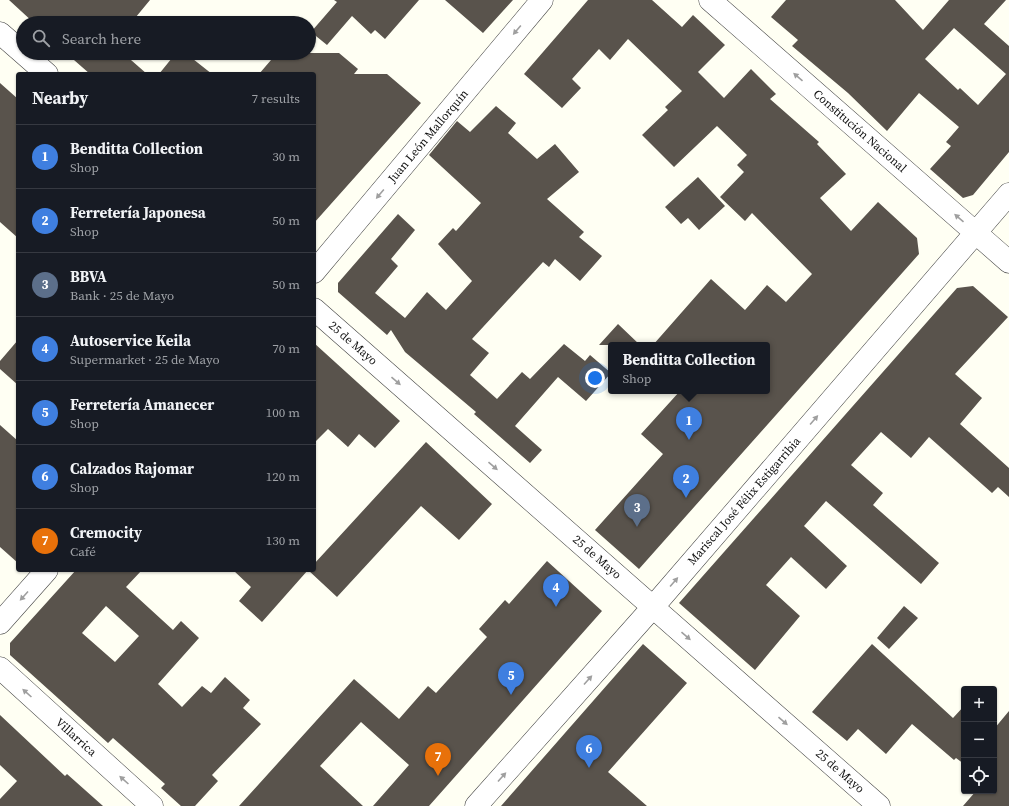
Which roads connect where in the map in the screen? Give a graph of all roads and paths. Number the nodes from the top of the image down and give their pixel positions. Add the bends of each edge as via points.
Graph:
1 (542, 0) edge
2 (710, 0) edge
3 (0, 33) edge
4 (16, 47) edge
5 (31, 60) edge
6 (45, 72) edge
7 (1009, 194) edge
8 (975, 232) junction
9 (1009, 262) edge
10 (316, 270) edge
11 (316, 311) edge
12 (45, 572) edge
13 (653, 607) junction
14 (0, 623) edge
15 (0, 668) edge
16 (152, 806) edge
17 (476, 806) edge
18 (879, 806) edge

1 -> 10 street, Juan León Mallorquín
8 -> 2 street, Constitución Nacional
3 - 4 street
5 - 6 street
7 - 8 street, Mariscal José Félix Estigarribia
8 - 9 street, Constitución Nacional
13 -> 8 street, Mariscal José Félix Estigarribia
11 -> 13 street, 25 de Mayo
12 -> 14 street
17 -> 13 street, Mariscal José Félix Estigarribia
13 -> 18 street, 25 de Mayo
16 -> 15 street, Villarrica

